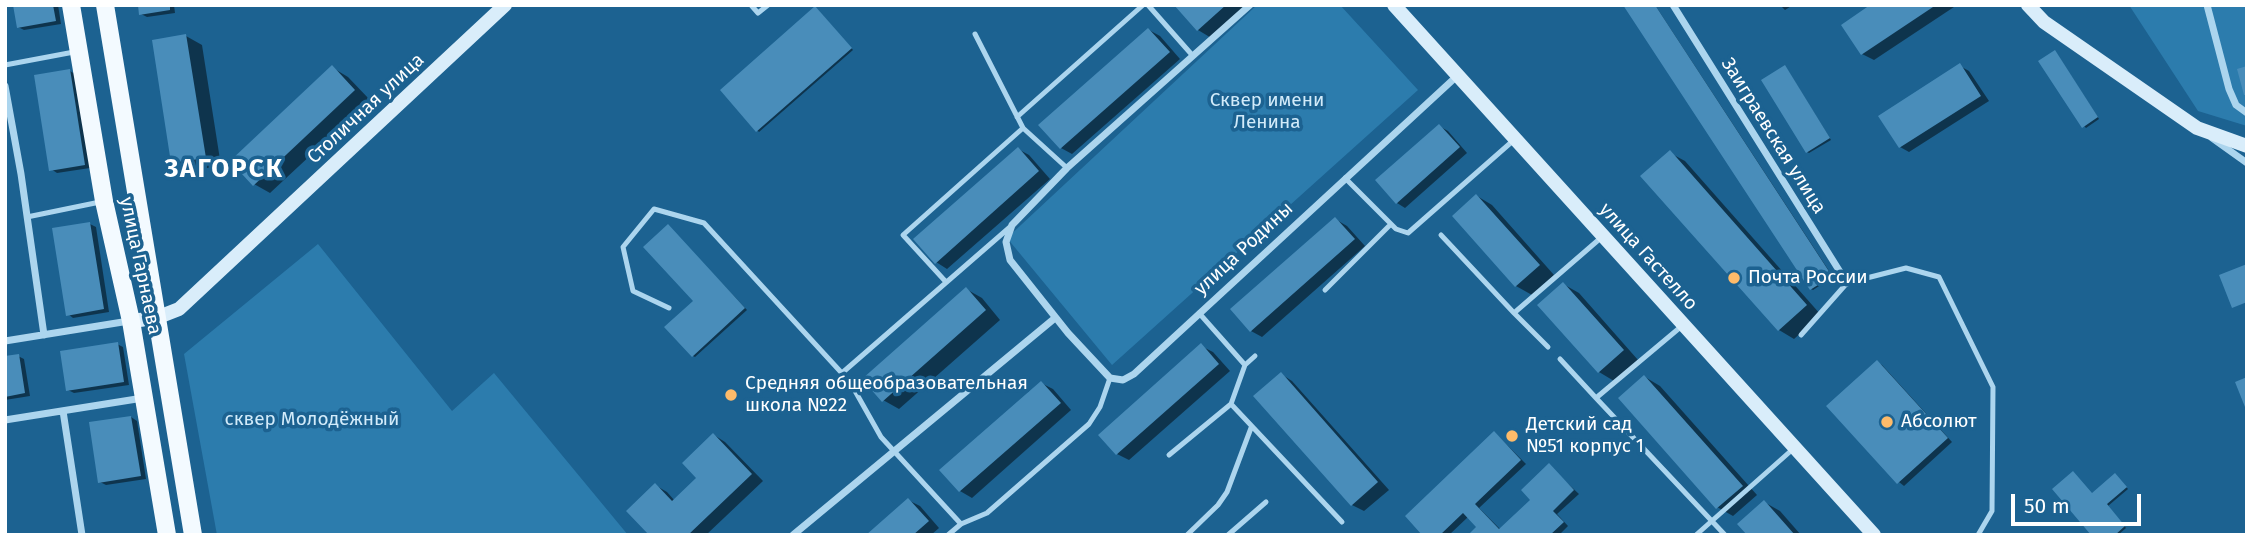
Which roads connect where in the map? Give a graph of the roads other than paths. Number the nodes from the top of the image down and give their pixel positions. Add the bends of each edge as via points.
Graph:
1 (71, 5) edge
2 (105, 5) edge
3 (505, 5) edge
4 (751, 5) edge
5 (768, 5) edge
6 (1145, 5) edge
7 (1250, 5) edge
8 (1394, 5) edge
9 (1673, 5) edge
10 (2028, 5) edge
11 (2207, 5) edge
12 (975, 34) dead end
13 (80, 51) junction
14 (1194, 56) junction
15 (5, 65) edge
16 (1457, 76) junction
17 (5, 86) edge
18 (2247, 113) edge
19 (1017, 117) junction
20 (1023, 128) junction
21 (2197, 128) junction
22 (1515, 139) junction
23 (2247, 146) edge
24 (2247, 163) edge
25 (1067, 168) junction
26 (1345, 178) junction
27 (104, 201) junction
28 (27, 217) junction
29 (1391, 224) junction
30 (1012, 225) junction
31 (1441, 235) dead end
32 (1603, 236) junction
33 (946, 282) junction
34 (1847, 283) junction
35 (1325, 290) dead end
36 (669, 308) dead end
37 (1199, 313) junction
38 (1514, 313) junction
39 (156, 317) junction
40 (1055, 317) junction
41 (131, 321) junction
42 (1683, 325) junction
43 (44, 334) junction
44 (1801, 335) dead end
45 (5, 341) edge
46 (1548, 347) dead end
47 (1255, 356) dead end
48 (1560, 359) dead end
49 (1245, 365) junction
50 (842, 373) junction
51 (1110, 378) junction
52 (144, 398) junction
53 (1596, 398) junction
54 (1230, 404) junction
55 (62, 411) junction
56 (5, 420) edge
57 (1251, 428) junction
58 (1795, 447) junction
59 (894, 450) junction
60 (1169, 455) dead end
61 (1266, 502) dead end
62 (1712, 521) junction
63 (1342, 522) dead end
64 (961, 524) junction
65 (82, 535) edge
66 (167, 535) edge
67 (193, 535) edge
68 (793, 535) edge
69 (948, 535) edge
70 (1187, 535) edge
71 (1228, 535) edge
72 (1696, 535) edge
73 (1725, 535) edge
74 (1874, 535) edge
75 (1978, 535) edge

1 - 13 main road, улица Гарнаева
2 - 39 main road, улица Гарнаева
3 - 39 street, Столичная улица via 179,309
4 - 5 lane via 758,13
6 - 14 lane
6 - 19 lane
7 - 14 street
8 - 16 street, улица Гастелло
9 - 34 street, Заиграевская улица
10 - 21 street via 2044,22
11 - 18 street via 2229,89 2236,105
12 - 19 lane
13 - 15 lane
13 - 27 main road, улица Гарнаева
14 - 25 street
16 - 22 street, улица Гастелло
16 - 26 street, улица Родины
17 - 28 street
19 - 20 lane
20 - 25 lane
20 - 33 lane via 904,235
21 - 23 street
21 - 24 street
22 - 29 lane via 1414,230 1402,232
22 - 32 street, улица Гастелло
25 - 30 street
26 - 29 lane
26 - 37 street, улица Родины
27 - 28 lane
27 - 41 main road, улица Гарнаева
28 - 43 street
29 - 35 lane
30 - 33 lane
30 - 40 street via 1006,242 1010,260
31 - 38 lane
32 - 38 lane
32 - 42 street, улица Гастелло
33 - 50 lane
34 - 44 lane
34 - 75 lane via 1906,268 1939,277 1993,387 1992,512
36 - 50 lane via 633,291 623,247 654,209 704,223
37 - 49 lane
37 - 51 street, улица Родины via 1134,374 1123,380
38 - 46 lane
39 - 41 street, Столичная улица
39 - 67 main road, улица Гарнаева
40 - 51 street
40 - 59 street
41 - 43 street
41 - 52 main road, улица Гарнаева
42 - 53 lane
42 - 58 street, улица Гастелло
43 - 45 street
47 - 49 lane
48 - 53 lane
49 - 54 lane
50 - 59 lane
51 - 64 lane via 1089,424 987,513
52 - 55 street
52 - 66 main road, улица Гарнаева
53 - 62 lane
54 - 57 lane
54 - 60 lane
55 - 56 street
55 - 65 street
57 - 63 lane
57 - 70 lane via 1227,492
58 - 62 lane
58 - 74 street, улица Гастелло
59 - 64 lane
59 - 68 street
61 - 71 lane
62 - 72 lane
62 - 73 lane
64 - 69 lane

